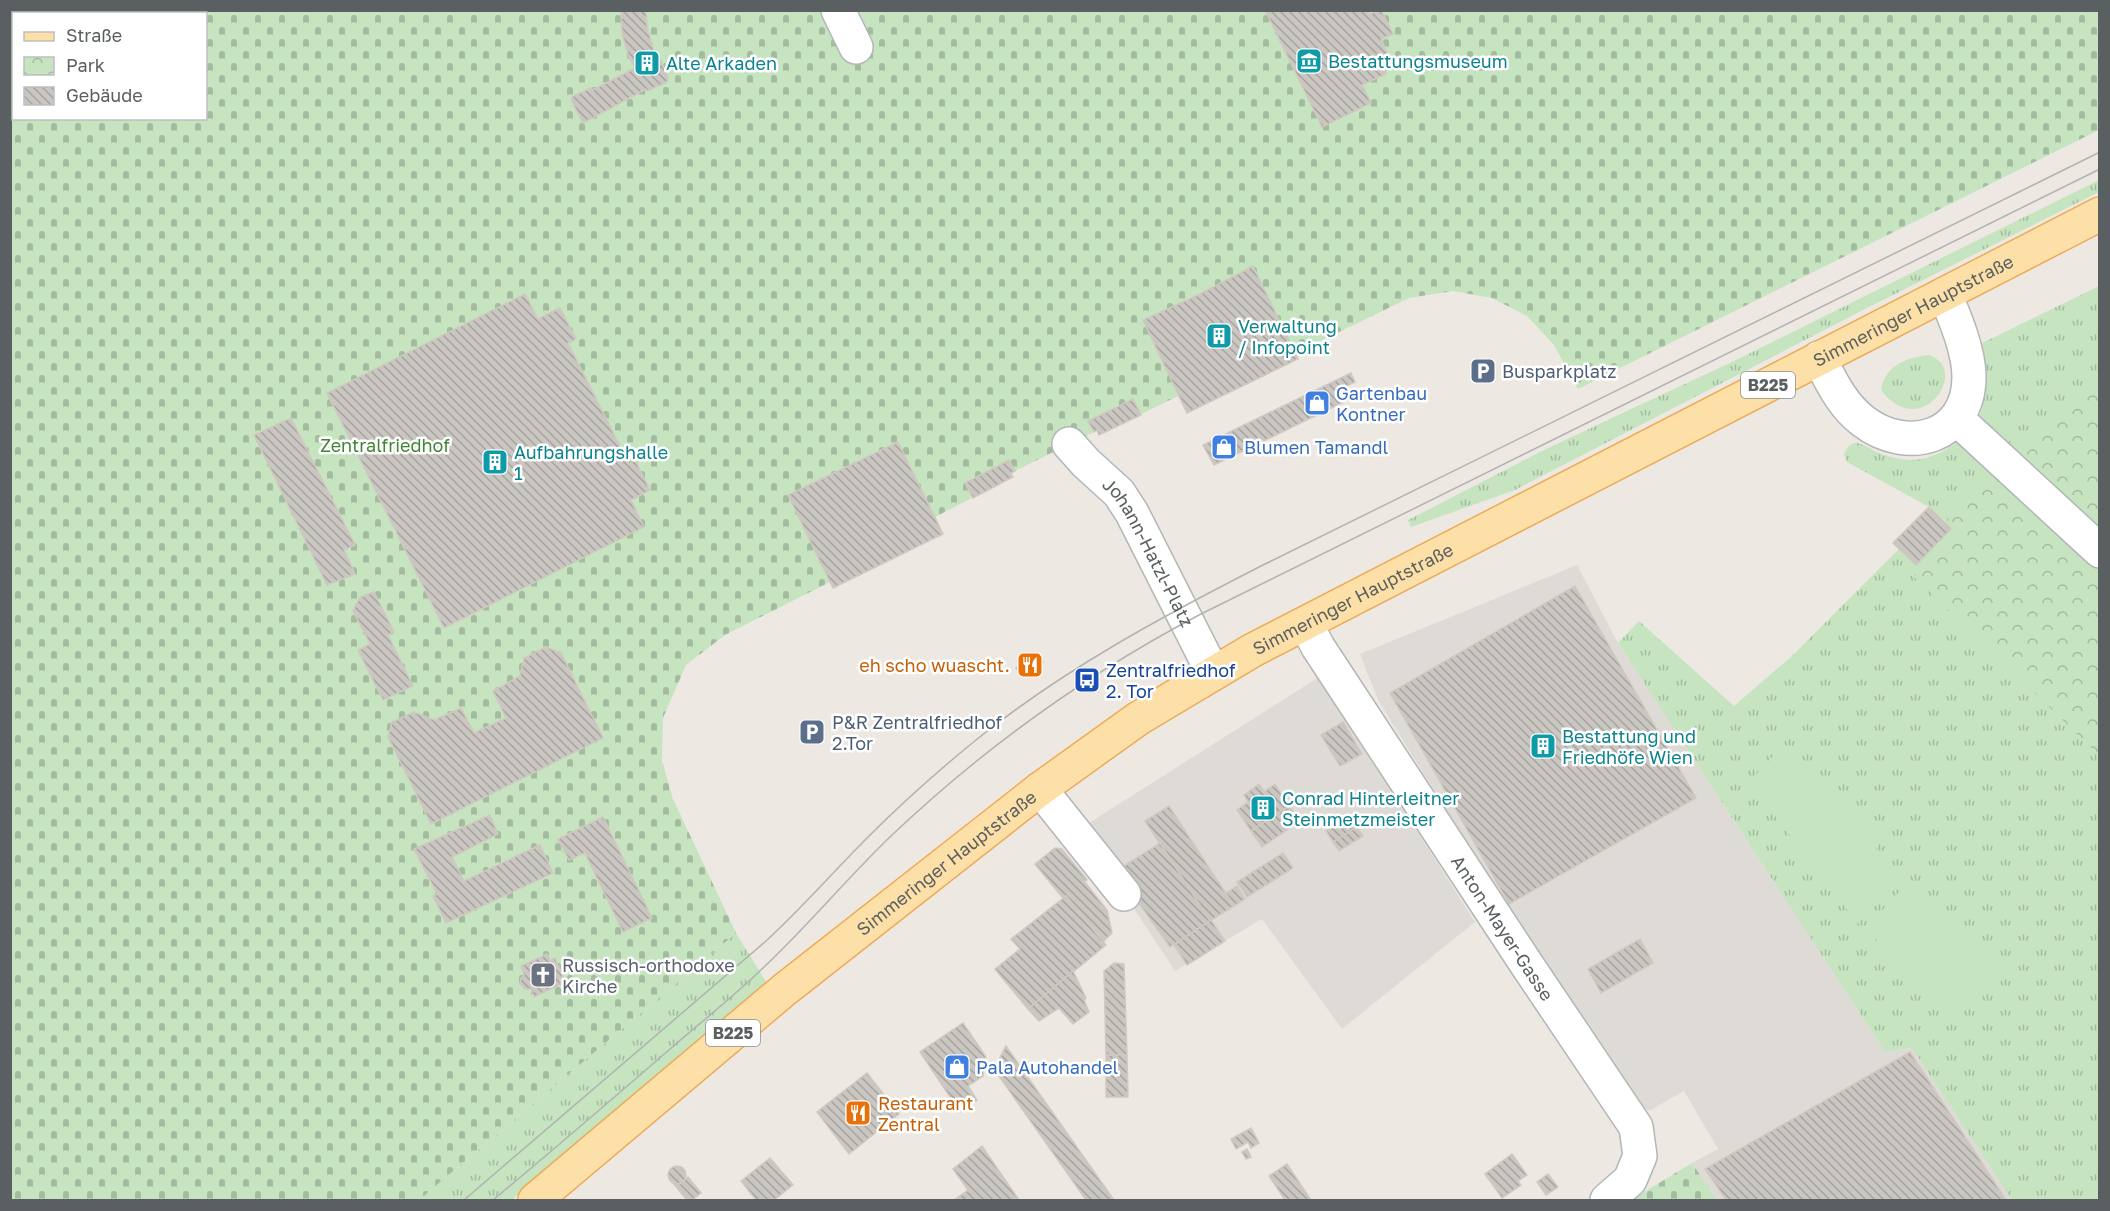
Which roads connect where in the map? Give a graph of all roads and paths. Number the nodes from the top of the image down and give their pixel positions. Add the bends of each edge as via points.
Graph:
1 (838, 10) edge
2 (856, 47) dead end
3 (2100, 214) edge
4 (1945, 294) junction
5 (1819, 358) junction
6 (1957, 419) junction
7 (1069, 444) dead end
8 (2100, 551) edge
9 (1306, 624) junction
10 (1213, 673) junction
11 (1040, 789) junction
12 (1124, 894) dead end
13 (535, 1200) edge
14 (1606, 1200) edge

1 - 2 street
3 - 4 main road, Simmeringer Hauptstraße / B225
4 - 5 main road, Simmeringer Hauptstraße / B225
4 - 6 street via 1967,357 1966,401
5 - 6 street via 1853,413 1891,437 1907,439 1940,433
5 - 9 main road, Simmeringer Hauptstraße / B225
6 - 8 street
7 - 10 street, Johann-Hatzl-Platz via 1119,494 1132,513
9 - 10 main road, Simmeringer Hauptstraße / B225
9 - 14 street, Anton-Mayer-Gasse via 1520,956 1636,1127 1640,1156 1630,1180
10 - 11 main road, Simmeringer Hauptstraße / B225 via 1139,718
11 - 12 street
11 - 13 main road, Simmeringer Hauptstraße / B225 via 784,990

